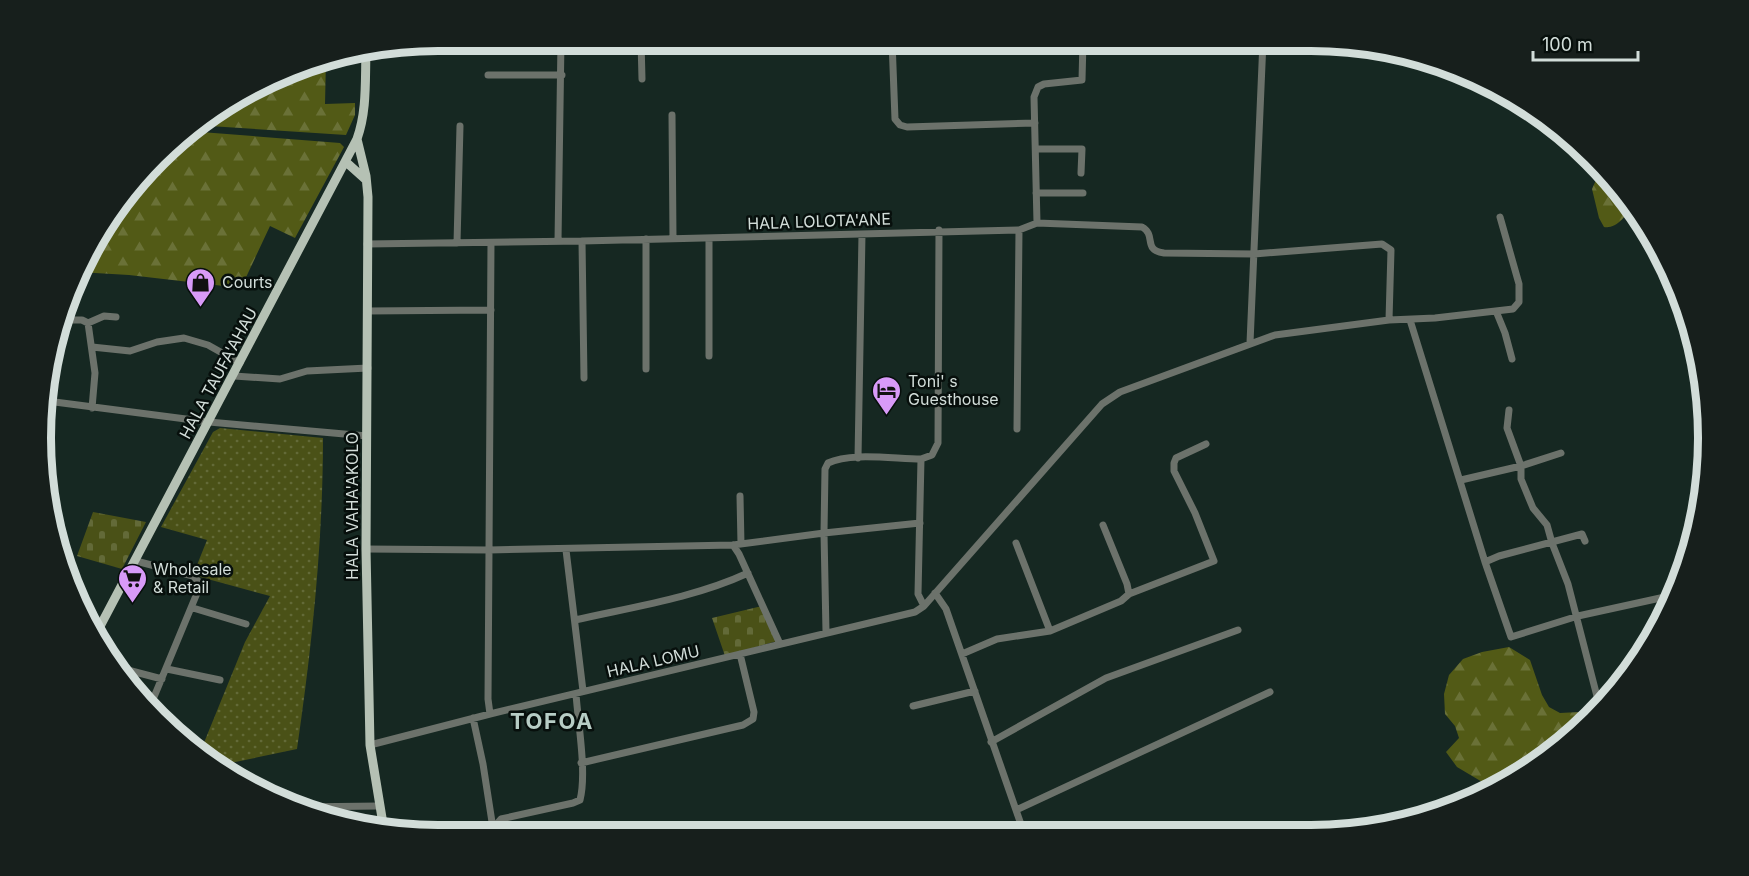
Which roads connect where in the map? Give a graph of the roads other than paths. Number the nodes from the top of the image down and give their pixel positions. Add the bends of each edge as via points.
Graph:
1 (561, 51) edge
2 (641, 51) edge
3 (892, 51) edge
4 (1083, 51) edge
5 (1263, 51) edge
6 (366, 58) edge
7 (488, 75) dead end
8 (562, 75) junction
9 (642, 79) dead end
10 (672, 116) dead end
11 (1035, 123) junction
12 (460, 126) dead end
13 (357, 139) junction
14 (1036, 148) junction
15 (346, 162) junction
16 (1081, 173) dead end
17 (366, 181) junction
18 (1036, 193) junction
19 (1083, 193) dead end
20 (1500, 217) dead end
21 (1037, 224) junction
22 (939, 230) junction
23 (1019, 230) junction
24 (862, 234) junction
25 (672, 238) junction
26 (709, 238) junction
27 (646, 239) junction
28 (558, 241) junction
29 (582, 242) junction
30 (457, 243) junction
31 (491, 243) junction
32 (367, 244) junction
33 (1254, 254) junction
34 (491, 310) junction
35 (367, 311) junction
36 (1496, 311) junction
37 (117, 317) dead end
38 (70, 320) edge
39 (1389, 320) junction
40 (1410, 320) junction
41 (88, 323) junction
42 (1250, 343) junction
43 (92, 347) junction
44 (710, 356) dead end
45 (1512, 359) dead end
46 (240, 363) junction
47 (368, 368) junction
48 (646, 369) dead end
49 (234, 376) junction
50 (584, 378) dead end
51 (53, 402) edge
52 (92, 408) junction
53 (1509, 410) dead end
54 (209, 422) junction
55 (1017, 429) dead end
56 (367, 436) junction
57 (1206, 444) dead end
58 (1561, 453) dead end
59 (858, 458) junction
60 (921, 459) junction
61 (1521, 466) junction
62 (1461, 480) junction
63 (740, 496) dead end
64 (920, 523) junction
65 (1103, 525) dead end
66 (824, 533) junction
67 (1585, 541) dead end
68 (1016, 543) dead end
69 (1552, 543) junction
70 (737, 545) junction
71 (366, 549) junction
72 (489, 550) junction
73 (566, 550) junction
74 (135, 561) junction
75 (1485, 562) junction
76 (748, 573) junction
77 (935, 593) junction
78 (1130, 594) junction
79 (1664, 597) edge
80 (924, 606) junction
81 (193, 608) junction
82 (1578, 616) junction
83 (574, 620) junction
84 (246, 624) dead end
85 (100, 626) edge
86 (1238, 630) dead end
87 (826, 632) junction
88 (1050, 632) junction
89 (780, 644) junction
90 (740, 654) junction
91 (962, 654) junction
92 (167, 669) junction
93 (128, 670) edge
94 (162, 679) junction
95 (220, 680) dead end
96 (975, 691) junction
97 (1270, 692) dead end
98 (579, 693) junction
99 (1598, 698) edge
100 (153, 700) edge
101 (913, 706) dead end
102 (490, 714) junction
103 (473, 718) junction
104 (991, 742) junction
105 (370, 745) junction
106 (581, 763) junction
107 (379, 806) junction
108 (332, 810) edge
109 (1016, 810) junction
110 (382, 821) edge
111 (494, 825) edge
112 (498, 825) edge
113 (1021, 825) edge

1 - 8 street
2 - 9 street
3 - 11 street via 895,119 900,125
4 - 11 street via 1082,80 1038,87 1034,97
5 - 33 street
6 - 13 main road, HALA TAUFA'AHAU via 365,103
7 - 8 street
8 - 28 street
10 - 25 street
11 - 14 street
12 - 30 street
13 - 15 main road, HALA TAUFA'AHAU
13 - 17 main road, HALA VAHA'AKOLO
14 - 16 street via 1082,149
14 - 18 street
15 - 17 main road
15 - 46 main road, HALA TAUFA'AHAU
17 - 32 main road, HALA VAHA'AKOLO
18 - 19 street
18 - 21 street
20 - 36 street via 1519,284 1519,302 1513,309
21 - 23 street, HALA LOLOTA'ANE
21 - 33 street, HALA LOLOTA'ANE via 1142,227 1156,252
22 - 23 street, HALA LOLOTA'ANE
22 - 24 street, HALA LOLOTA'ANE
22 - 60 street via 938,443 932,455
23 - 55 street
24 - 26 street, HALA LOLOTA'ANE
24 - 59 street
25 - 26 street, HALA LOLOTA'ANE
25 - 27 street, HALA LOLOTA'ANE
26 - 44 street
27 - 29 street, HALA LOLOTA'ANE
27 - 48 street
28 - 29 street, HALA LOLOTA'ANE
28 - 31 street, HALA LOLOTA'ANE
29 - 50 street
30 - 31 street, HALA LOLOTA'ANE
30 - 32 street, HALA LOLOTA'ANE
31 - 34 street
32 - 35 main road, HALA VAHA'AKOLO
33 - 39 street via 1382,244 1391,250
33 - 42 street
34 - 35 street
34 - 72 street
35 - 47 main road, HALA VAHA'AKOLO
36 - 40 street, HALA LOMU
36 - 45 street
37 - 41 street via 104,316
38 - 41 street
39 - 40 street, HALA LOMU
39 - 42 street, HALA LOMU via 1275,335
40 - 62 street
41 - 43 street
42 - 77 street, HALA LOMU via 1120,392 1102,404
43 - 46 street via 130,351 184,338 208,345
43 - 52 street
46 - 49 main road, HALA TAUFA'AHAU
47 - 49 street via 308,371 280,379
47 - 56 main road, HALA VAHA'AKOLO
49 - 54 main road, HALA TAUFA'AHAU
51 - 52 street
52 - 54 street
53 - 61 street via 1507,428
54 - 56 street
54 - 74 main road, HALA TAUFA'AHAU
56 - 71 main road, HALA VAHA'AKOLO
57 - 78 street via 1176,458 1174,471 1214,561
58 - 61 street
59 - 60 street
59 - 66 street via 834,460 825,469
60 - 64 street
61 - 62 street
61 - 69 street via 1525,491 1547,525
62 - 75 street
63 - 70 street
64 - 66 street
64 - 80 street via 918,594
65 - 78 street
66 - 70 street
66 - 87 street
67 - 69 street via 1582,534
68 - 88 street
69 - 75 street
69 - 82 street
70 - 73 street
70 - 76 street
71 - 72 street
71 - 105 main road, HALA VAHA'AKOLO
72 - 73 street
72 - 102 street
73 - 83 street
74 - 81 street via 193,576 200,586
74 - 85 main road, HALA TAUFA'AHAU
75 - 82 street via 1511,637
76 - 83 street via 702,591
76 - 89 street
77 - 80 street, HALA LOMU
77 - 91 street via 946,609
78 - 88 street
79 - 82 street
80 - 87 street, HALA LOMU via 915,612
81 - 84 street
81 - 92 street
82 - 99 street
83 - 98 street
86 - 104 street via 1106,678
87 - 89 street, HALA LOMU
88 - 91 street via 997,639
89 - 90 street, HALA LOMU
90 - 98 street, HALA LOMU
90 - 106 street via 753,719 743,725
91 - 96 street
92 - 94 street
92 - 95 street
93 - 94 street
94 - 100 street
96 - 101 street
96 - 104 street
97 - 109 street
98 - 102 street, HALA LOMU
98 - 106 street
102 - 103 street, HALA LOMU
103 - 105 street, HALA LOMU
103 - 111 street
104 - 109 street
105 - 107 main road, HALA VAHA'AKOLO
106 - 112 street via 580,800 501,819
107 - 108 street
107 - 110 main road, HALA VAHA'AKOLO
109 - 113 street

